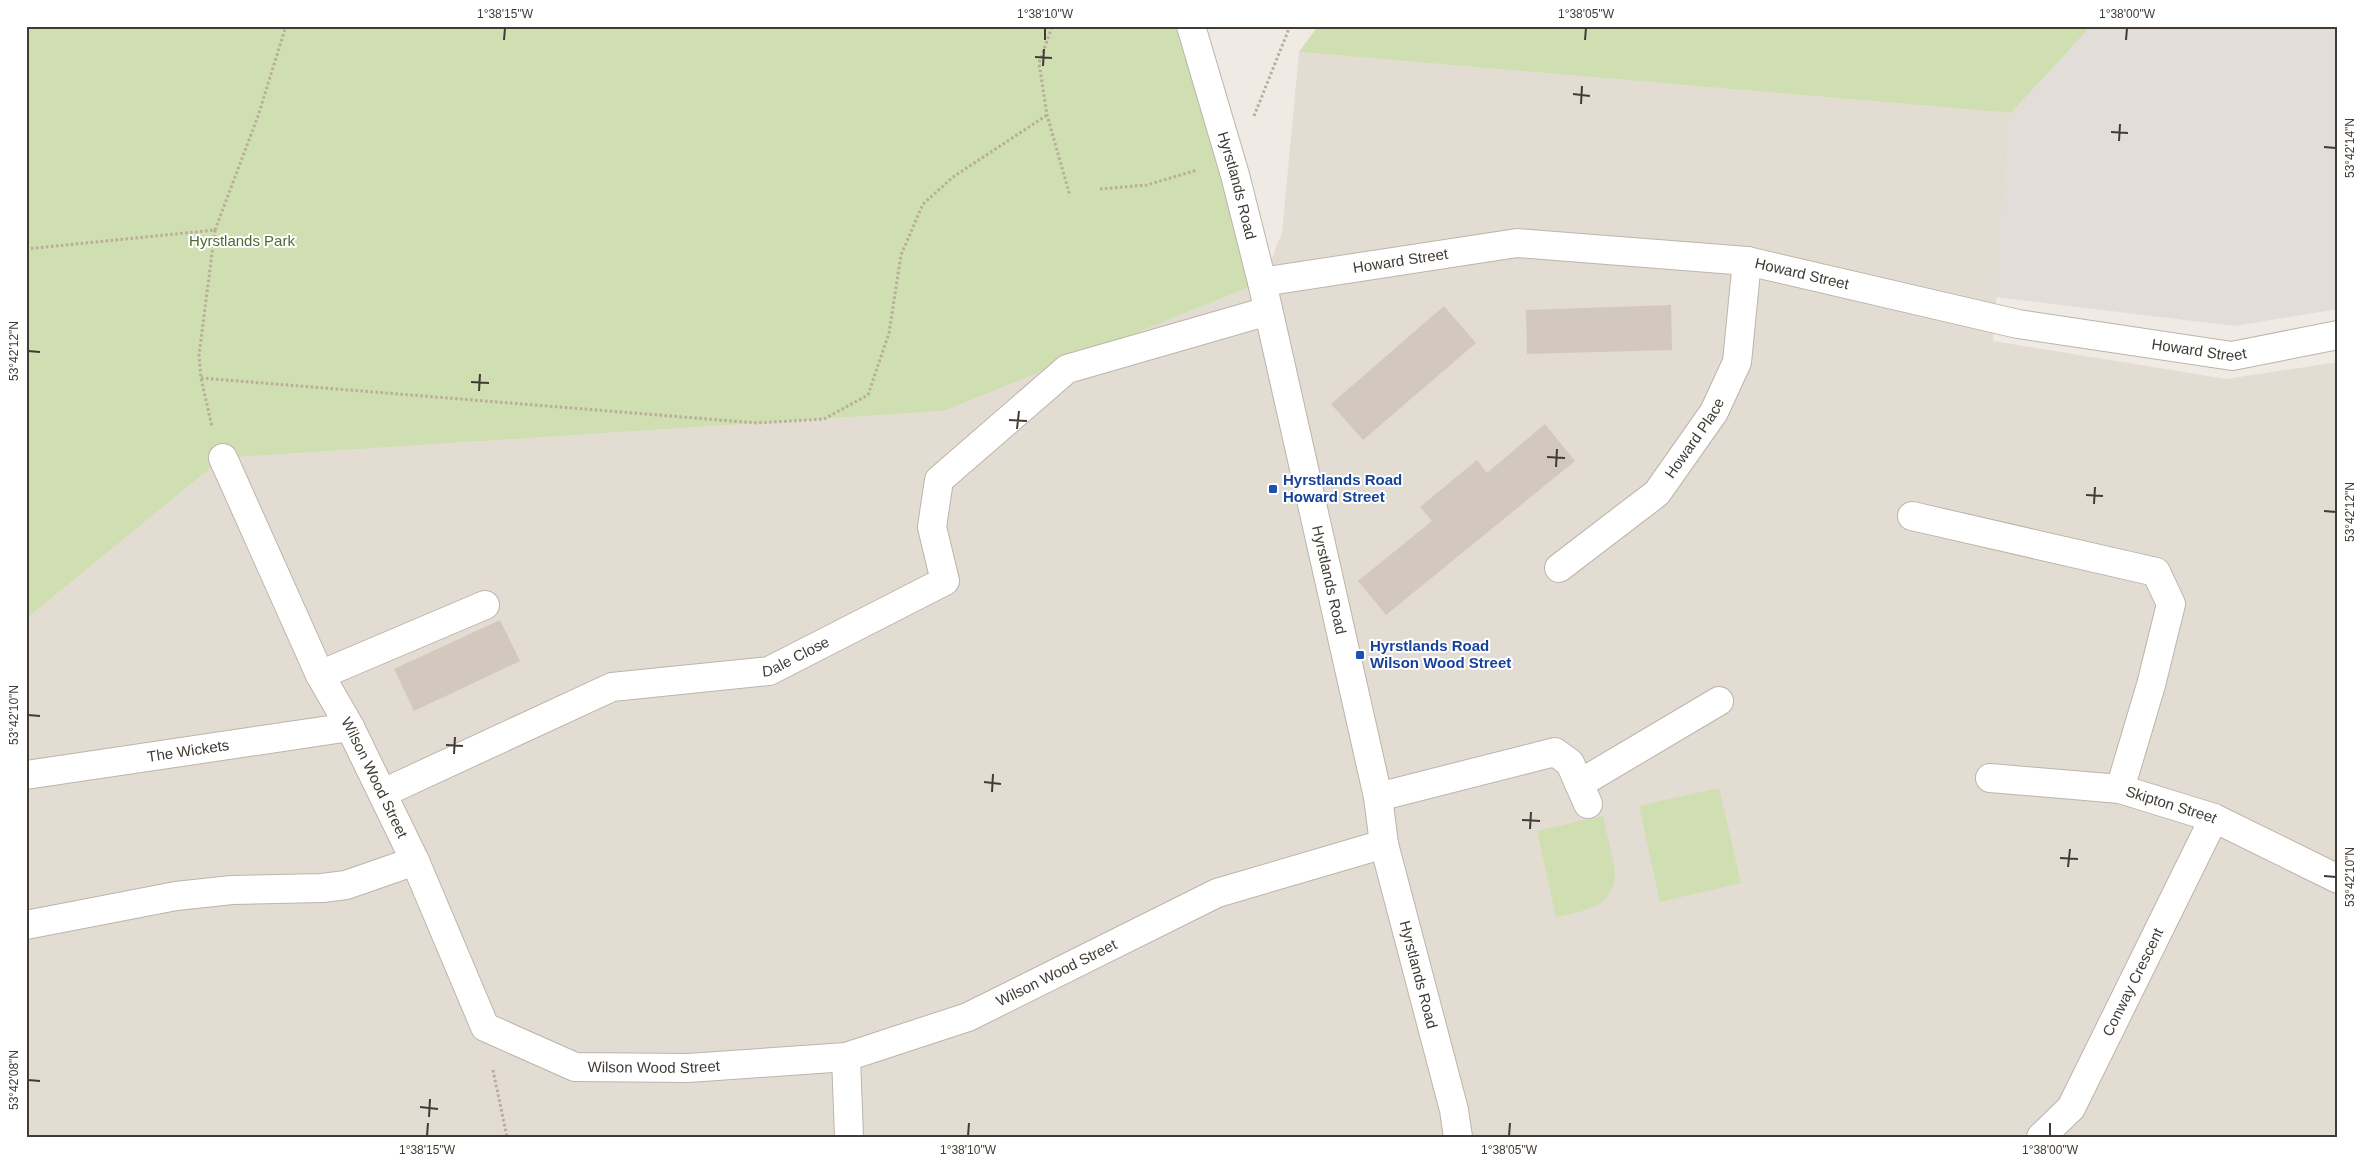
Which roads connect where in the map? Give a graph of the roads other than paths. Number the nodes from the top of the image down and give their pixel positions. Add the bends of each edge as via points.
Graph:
1 (1192, 26) edge
2 (1747, 261) junction
3 (1262, 282) junction
4 (1268, 311) junction
5 (2338, 334) edge
6 (223, 458) road end
7 (1912, 516) dead end
8 (1559, 568) dead end
9 (485, 605) dead end
10 (320, 675) junction
11 (1719, 701) dead end
12 (350, 727) junction
13 (26, 775) edge
14 (1990, 778) dead end
15 (2120, 790) junction
16 (383, 793) junction
17 (1378, 797) junction
18 (2214, 818) junction
19 (1384, 844) junction
20 (415, 860) junction
21 (2338, 879) edge
22 (26, 925) edge
23 (846, 1057) junction
24 (849, 1137) edge
25 (1458, 1137) edge
26 (2041, 1137) edge

1 - 3 street, Hyrstlands Road
2 - 3 street, Howard Street via 1517,243
2 - 5 street, Howard Street via 2018,324 2232,356
2 - 8 street, Howard Place via 1737,362 1714,412 1657,493
3 - 4 street, Hyrstlands Road
4 - 16 street, Dale Close via 1067,369 939,480 932,526 945,581 769,671 612,687
4 - 17 street, Hyrstlands Road
6 - 10 street, Wilson Wood Street
7 - 15 street via 2156,572 2171,604
9 - 10 street
10 - 12 street, Wilson Wood Street
11 - 17 street via 1584,794 1570,763 1555,752
12 - 13 street, The Wickets
12 - 16 street, Wilson Wood Street
14 - 15 street, Skipton Street
15 - 18 street, Skipton Street
16 - 20 street, Wilson Wood Street
17 - 19 street, Hyrstlands Road
18 - 21 street, Skipton Street
18 - 26 street, Conway Crescent via 2071,1108
19 - 23 street, Wilson Wood Street via 1217,893 968,1017
19 - 25 street, Hyrstlands Road via 1454,1110
20 - 22 street via 346,884 176,896
20 - 23 street, Wilson Wood Street via 485,1028 575,1067 688,1068
23 - 24 street

